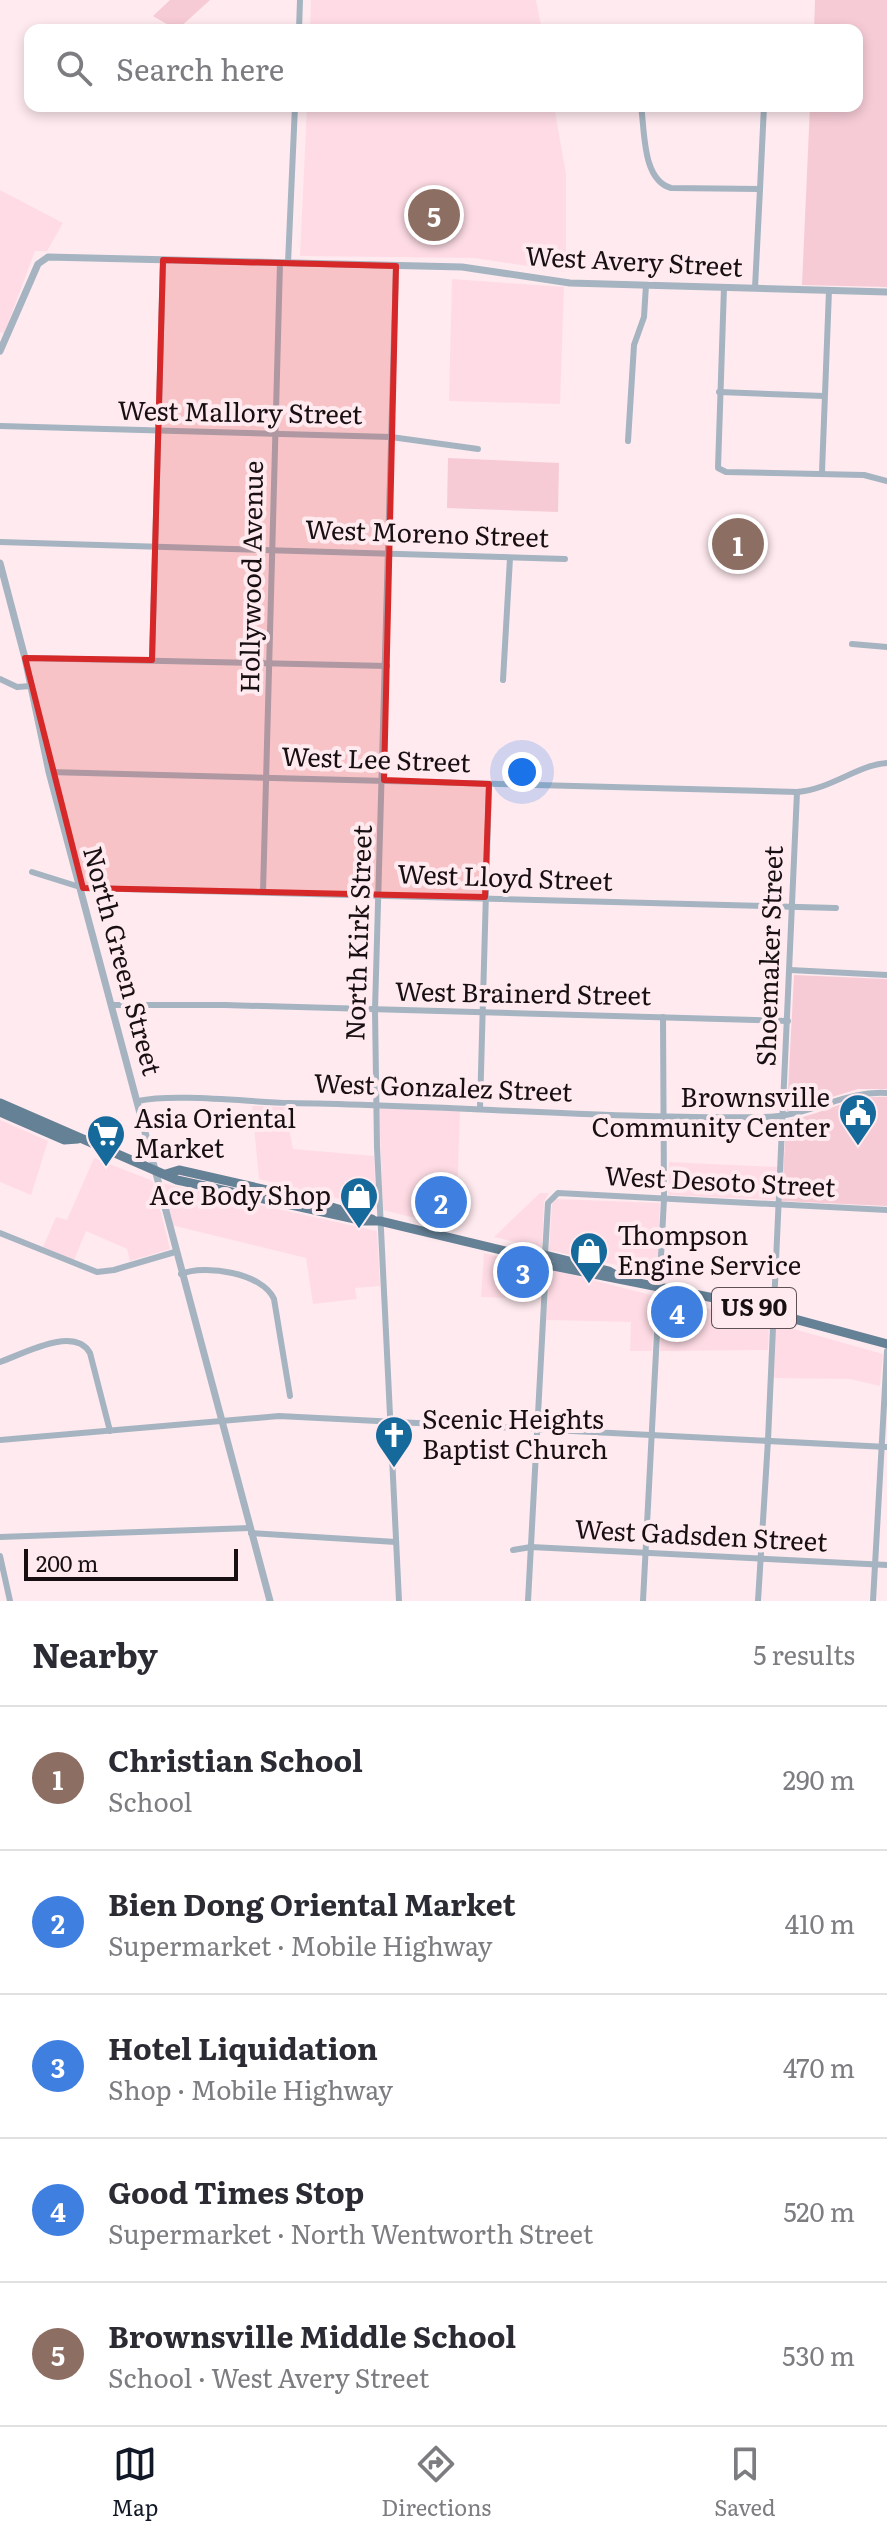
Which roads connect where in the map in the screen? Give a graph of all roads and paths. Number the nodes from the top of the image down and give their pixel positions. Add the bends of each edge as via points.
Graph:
1 (300, 0) edge
2 (299, 24) edge
3 (295, 112) edge
4 (642, 112) edge
5 (764, 112) edge
6 (760, 189) junction
7 (163, 260) junction
8 (284, 263) junction
9 (396, 266) junction
10 (646, 285) junction
11 (724, 287) junction
12 (755, 288) junction
13 (829, 290) junction
14 (887, 292) edge
15 (0, 351) edge
16 (719, 392) junction
17 (824, 396) junction
18 (0, 426) edge
19 (159, 431) junction
20 (275, 434) junction
21 (391, 437) junction
22 (628, 441) dead end
23 (478, 449) dead end
24 (822, 472) junction
25 (887, 481) edge
26 (0, 542) edge
27 (156, 545) junction
28 (273, 548) junction
29 (388, 552) junction
30 (510, 558) junction
31 (565, 559) dead end
32 (0, 563) edge
33 (852, 644) dead end
34 (887, 647) edge
35 (25, 658) junction
36 (152, 660) junction
37 (270, 663) junction
38 (387, 666) junction
39 (0, 679) edge
40 (503, 680) dead end
41 (31, 686) junction
42 (887, 763) edge
43 (49, 772) junction
44 (266, 777) junction
45 (384, 780) junction
46 (489, 784) junction
47 (797, 792) junction
48 (32, 872) dead end
49 (83, 888) junction
50 (263, 892) junction
51 (379, 895) junction
52 (485, 897) junction
53 (793, 907) junction
54 (836, 908) dead end
55 (790, 970) junction
56 (887, 975) edge
57 (114, 1005) junction
58 (375, 1010) junction
59 (482, 1011) junction
60 (663, 1017) junction
61 (788, 1021) junction
62 (887, 1093) edge
63 (138, 1101) junction
64 (0, 1103) edge
65 (376, 1104) junction
66 (480, 1108) junction
67 (0, 1112) edge
68 (783, 1116) junction
69 (663, 1117) junction
70 (78, 1139) junction
71 (154, 1168) junction
72 (664, 1199) junction
73 (779, 1205) junction
74 (887, 1210) edge
75 (376, 1220) junction
76 (0, 1233) edge
77 (175, 1252) junction
78 (542, 1259) junction
79 (181, 1274) junction
80 (660, 1286) junction
81 (773, 1312) junction
82 (887, 1344) edge
83 (887, 1351) edge
84 (0, 1362) edge
85 (290, 1396) dead end
86 (220, 1420) junction
87 (390, 1422) junction
88 (537, 1430) junction
89 (110, 1431) junction
90 (652, 1435) junction
91 (0, 1440) edge
92 (768, 1440) junction
93 (884, 1447) edge
94 (251, 1531) junction
95 (0, 1537) edge
96 (396, 1542) junction
97 (531, 1547) junction
98 (513, 1550) dead end
99 (646, 1553) junction
100 (0, 1556) edge
101 (760, 1558) junction
102 (875, 1564) junction
103 (887, 1565) edge
104 (10, 1601) edge
105 (270, 1601) edge
106 (399, 1601) edge
107 (528, 1601) edge
108 (643, 1601) edge
109 (758, 1601) edge
110 (873, 1601) edge

1 - 2 street
3 - 8 street, Hollywood Avenue
4 - 6 street via 651,172 658,182 671,188
5 - 6 street
6 - 12 street
7 - 8 street, West Avery Street
7 - 15 street, West Avery Street via 44,258
7 - 19 street
8 - 9 street, West Avery Street
8 - 20 street, Hollywood Avenue
9 - 10 street, West Avery Street via 462,267 570,283
9 - 21 street, North Kirk Street
10 - 11 street, West Avery Street
10 - 22 street via 644,317 634,345
11 - 12 street, West Avery Street
11 - 16 street
12 - 13 street, West Avery Street
13 - 14 street, West Avery Street
13 - 17 street
16 - 17 street
16 - 24 street via 718,468
17 - 24 street
18 - 19 street, West Mallory Street
19 - 20 street, West Mallory Street
19 - 27 street
20 - 21 street, West Mallory Street
20 - 28 street, Hollywood Avenue
21 - 23 street, West Mallory Street
21 - 29 street, North Kirk Street
24 - 25 street
26 - 27 street, West Moreno Street
27 - 28 street, West Moreno Street
27 - 36 street
28 - 29 street, West Moreno Street
28 - 37 street, Hollywood Avenue
29 - 30 street, West Moreno Street
29 - 38 street, North Kirk Street
30 - 31 street, West Moreno Street
30 - 40 street
32 - 35 street, North Green Street
33 - 34 street
35 - 36 street
35 - 41 street, North Green Street
36 - 37 street
37 - 38 street
37 - 44 street, Hollywood Avenue
38 - 45 street, North Kirk Street
39 - 41 street via 17,687
41 - 43 street, North Green Street
42 - 47 street, West Lee Street via 831,786
43 - 44 street, West Lee Street
43 - 49 street, North Green Street
44 - 45 street, West Lee Street
44 - 50 street, Hollywood Avenue
45 - 46 street, West Lee Street
45 - 51 street, North Kirk Street
46 - 47 street, West Lee Street
46 - 52 street
47 - 53 street, Shoemaker Street
48 - 49 street, West Lloyd Street
49 - 50 street, West Lloyd Street
49 - 57 street, North Green Street
50 - 51 street, West Lloyd Street
51 - 52 street, West Lloyd Street
51 - 58 street, North Kirk Street
52 - 53 street, West Lloyd Street
52 - 59 street
53 - 54 street, West Lloyd Street
53 - 55 street, Shoemaker Street
55 - 56 street
55 - 61 street, Shoemaker Street
57 - 58 street, West Brainerd Street
57 - 63 street, North Green Street
58 - 59 street, West Brainerd Street
58 - 65 street, North Kirk Street
59 - 60 street, West Brainerd Street
59 - 66 street
60 - 61 street, West Brainerd Street
60 - 69 street
61 - 68 street, Shoemaker Street
62 - 68 street, West Gonzalez Street via 859,1094
63 - 65 street, West Gonzalez Street
63 - 71 street, North Green Street
64 - 70 main road, US 90
65 - 66 street, West Gonzalez Street
65 - 75 street, North Kirk Street
66 - 69 street, West Gonzalez Street
67 - 70 main road, US 90 via 64,1140
68 - 69 street, West Gonzalez Street
68 - 73 street, Shoemaker Street
69 - 72 street
70 - 71 main road, US 90
71 - 75 main road, US 90 via 298,1197
71 - 77 street, North Green Street
72 - 73 street, West Desoto Street
72 - 78 street, West Desoto Street via 552,1196
72 - 80 street
73 - 74 street, West Desoto Street
73 - 81 street, Shoemaker Street
75 - 78 main road, US 90
75 - 87 street, North Kirk Street
76 - 77 street via 97,1272
77 - 79 street, North Green Street
78 - 80 main road, US 90
78 - 88 street
79 - 85 street via 202,1269 267,1287 274,1299
79 - 86 street, North Green Street
80 - 81 main road, US 90
80 - 90 street
81 - 82 main road, US 90
81 - 92 street, Shoemaker Street
83 - 93 street
84 - 89 street via 69,1340 83,1344 90,1353
86 - 87 street via 279,1416
86 - 89 street
86 - 94 street, North Green Street
87 - 88 street
87 - 96 street, North Kirk Street
88 - 90 street
88 - 97 street
89 - 91 street
90 - 92 street
90 - 99 street
92 - 93 street
92 - 101 street, Shoemaker Street
93 - 102 street
94 - 95 street
94 - 96 street
94 - 105 street, North Green Street
96 - 106 street, North Kirk Street
97 - 98 street, West Gadsden Street
97 - 99 street, West Gadsden Street
97 - 107 street
99 - 101 street, West Gadsden Street
99 - 108 street
100 - 104 street
101 - 102 street, West Gadsden Street
101 - 109 street, Shoemaker Street
102 - 103 street, West Gadsden Street
102 - 110 street

